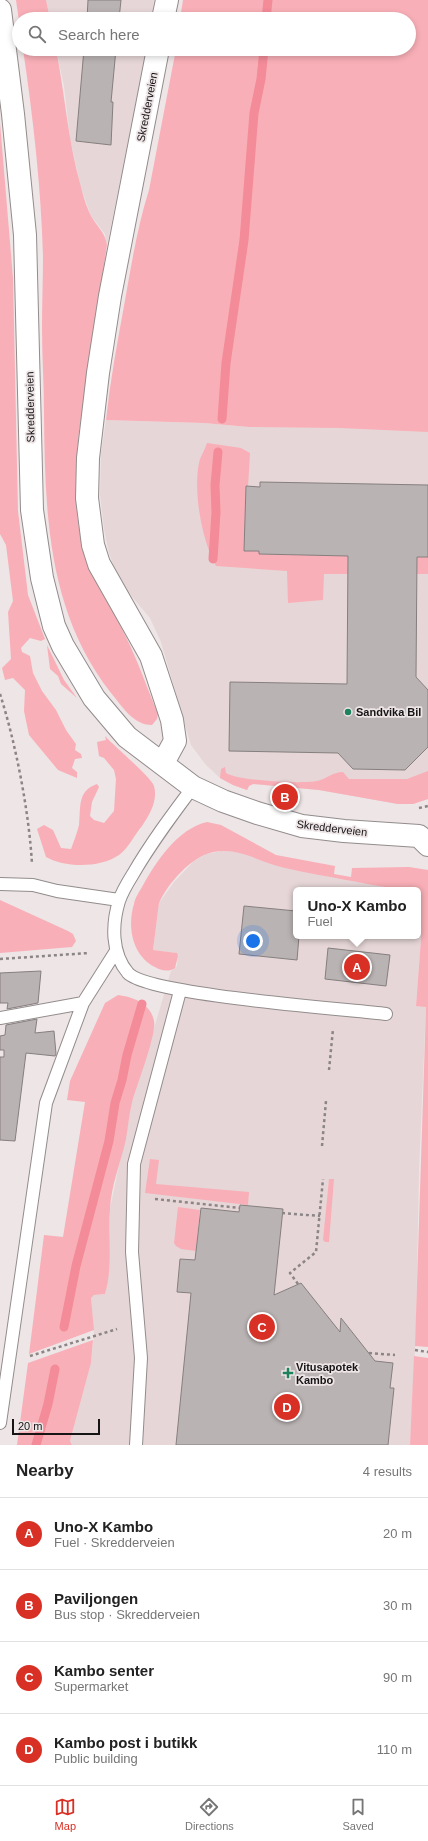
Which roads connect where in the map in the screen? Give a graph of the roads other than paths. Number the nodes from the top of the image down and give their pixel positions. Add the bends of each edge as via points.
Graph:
1 (167, 0) edge
2 (0, 10) edge
3 (164, 12) edge
4 (157, 56) edge
5 (162, 764) junction
6 (193, 787) junction
7 (425, 836) edge
8 (0, 884) edge
9 (119, 900) junction
10 (116, 951) junction
11 (180, 991) junction
12 (83, 1003) junction
13 (386, 1014) dead end
14 (0, 1018) edge
15 (0, 1423) edge
16 (136, 1445) edge

1 - 3 street
2 - 5 street, Skredderveien via 25,235 32,510 42,578 54,626 94,698 128,737
4 - 5 street, Skredderveien via 110,296 88,458 87,498 93,545 99,564 151,656 172,720 175,741
5 - 6 street, Skredderveien
6 - 7 street, Skredderveien via 223,801 302,826
6 - 9 lane via 143,857
8 - 9 lane via 33,885
9 - 10 lane via 114,926
10 - 11 lane via 128,973 138,979
10 - 12 lane
11 - 13 lane
11 - 16 lane via 134,1164 132,1252 141,1358
12 - 14 lane
12 - 15 lane via 46,1103

